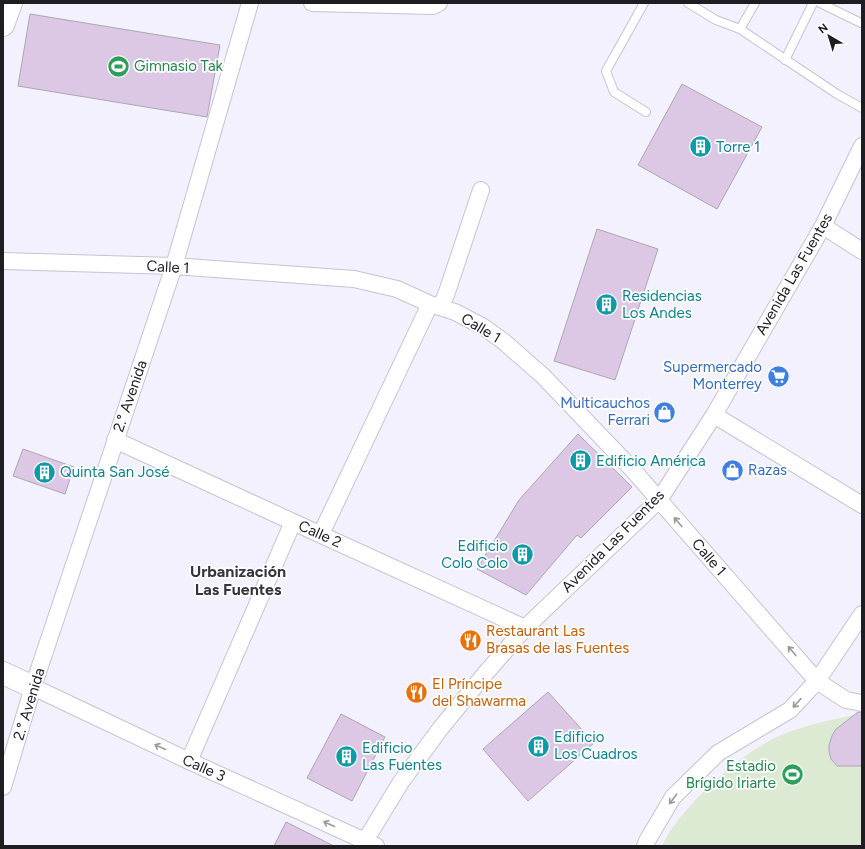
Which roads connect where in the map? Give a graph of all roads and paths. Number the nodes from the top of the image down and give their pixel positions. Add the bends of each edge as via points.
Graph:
1 (11, 3) edge
2 (250, 3) edge
3 (312, 3) edge
4 (438, 3) edge
5 (644, 3) edge
6 (688, 3) edge
7 (755, 3) edge
8 (813, 3) edge
9 (820, 3) edge
10 (861, 23) dead end
11 (3, 25) edge
12 (740, 29) junction
13 (785, 60) junction
14 (862, 108) edge
15 (646, 112) dead end
16 (862, 146) edge
17 (481, 190) dead end
18 (823, 226) junction
19 (862, 251) edge
20 (3, 261) edge
21 (174, 266) junction
22 (435, 305) junction
23 (714, 415) junction
24 (115, 440) junction
25 (659, 500) junction
26 (862, 505) edge
27 (293, 522) junction
28 (321, 534) junction
29 (862, 614) edge
30 (525, 628) junction
31 (3, 673) edge
32 (817, 681) junction
33 (33, 687) junction
34 (862, 703) edge
35 (189, 761) junction
36 (3, 787) edge
37 (367, 844) edge
38 (645, 846) edge

1 - 11 highway
2 - 21 street, 2.° Avenida
3 - 4 street via 433,6
5 - 15 lane via 606,71 614,92
6 - 12 lane via 716,20
7 - 12 lane
8 - 13 lane
9 - 10 lane
12 - 13 lane
13 - 14 lane
16 - 18 street, Avenida Las Fuentes
17 - 22 street via 447,292
18 - 19 street
18 - 23 street, Avenida Las Fuentes
20 - 21 street, Calle 1
21 - 22 street, Calle 1 via 354,279 397,290
21 - 24 street, 2.° Avenida
22 - 25 street, Calle 1 via 482,326 522,356 549,381
22 - 28 street
23 - 25 street, Avenida Las Fuentes
23 - 26 street
24 - 27 street, Calle 2
24 - 33 street, 2.° Avenida
25 - 30 street, Avenida Las Fuentes
32 -> 25 street, Calle 1
27 - 28 street, Calle 2
27 - 35 street
28 - 30 street, Calle 2
29 - 32 street
30 - 37 street, Avenida Las Fuentes via 440,729 401,782
31 - 33 highway
32 - 34 street, Calle 1 via 846,700
32 -> 38 street via 790,710 718,753 673,797
35 -> 33 street, Calle 3
33 - 36 street, 2.° Avenida
37 -> 35 street, Calle 3

